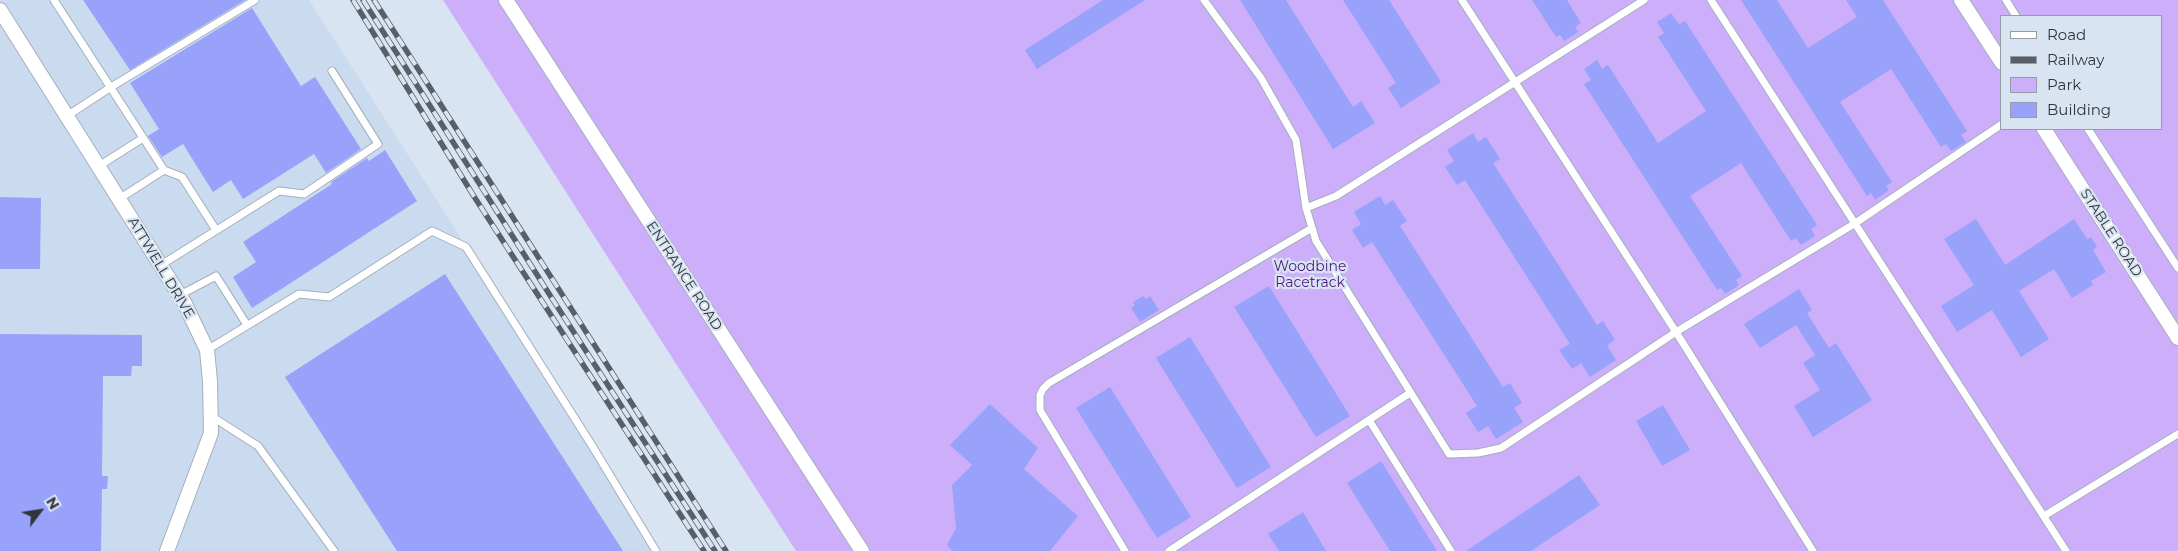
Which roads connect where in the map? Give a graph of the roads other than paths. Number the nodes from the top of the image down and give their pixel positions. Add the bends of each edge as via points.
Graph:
1 (54, 0) edge
2 (256, 0) edge
3 (506, 0) edge
4 (1204, 0) edge
5 (1462, 0) edge
6 (1644, 0) edge
7 (1711, 0) edge
8 (1961, 0) edge
9 (2006, 0) edge
10 (0, 10) edge
11 (2015, 15) edge
12 (2000, 60) edge
13 (332, 71) dead end
14 (1515, 82) junction
15 (111, 87) junction
16 (67, 116) junction
17 (2000, 125) edge
18 (2045, 130) edge
19 (2089, 130) edge
20 (143, 138) junction
21 (99, 166) junction
22 (164, 170) junction
23 (119, 199) junction
24 (1306, 208) junction
25 (1854, 224) junction
26 (1312, 228) junction
27 (216, 230) junction
28 (161, 265) junction
29 (2178, 268) edge
30 (180, 295) junction
31 (247, 325) junction
32 (1676, 332) junction
33 (2178, 338) edge
34 (207, 350) junction
35 (1410, 393) junction
36 (211, 416) junction
37 (1369, 420) junction
38 (2178, 434) edge
39 (2044, 516) junction
40 (167, 551) edge
41 (334, 551) edge
42 (656, 551) edge
43 (862, 551) edge
44 (1125, 551) edge
45 (1169, 551) edge
46 (1451, 551) edge
47 (1813, 551) edge
48 (2066, 551) edge

1 - 15 lane
2 - 15 lane
3 - 43 street, ENTRANCE ROAD
4 - 24 lane via 1261,78 1296,140
5 - 14 lane
6 - 14 lane
7 - 25 lane
8 - 12 street
9 - 11 lane
10 - 16 street, ATTWELL DRIVE
13 - 27 lane via 378,144 304,194 279,191
14 - 24 lane via 1336,196
14 - 32 lane
15 - 16 lane
15 - 20 lane
16 - 21 street, ATTWELL DRIVE
17 - 25 lane
18 - 33 street, STABLE ROAD
19 - 29 lane
20 - 21 lane
20 - 22 lane
21 - 23 street, ATTWELL DRIVE
22 - 23 lane
22 - 27 lane via 182,177
23 - 28 street, ATTWELL DRIVE
24 - 26 lane
25 - 32 lane
25 - 39 lane
26 - 35 lane via 1316,242
26 - 44 lane via 1043,389 1038,403 1040,410
27 - 28 lane
28 - 30 street, ATTWELL DRIVE
30 - 31 lane via 216,276
30 - 34 street, ATTWELL DRIVE
31 - 34 lane
31 - 42 lane via 299,294 329,297 432,231 466,247
32 - 35 lane via 1501,448 1448,454
32 - 47 lane
34 - 36 street, ATTWELL DRIVE
35 - 37 lane
36 - 40 street, ATTWELL DRIVE via 211,434
36 - 41 lane via 258,446
37 - 45 lane
37 - 46 lane
38 - 39 lane
39 - 48 lane

